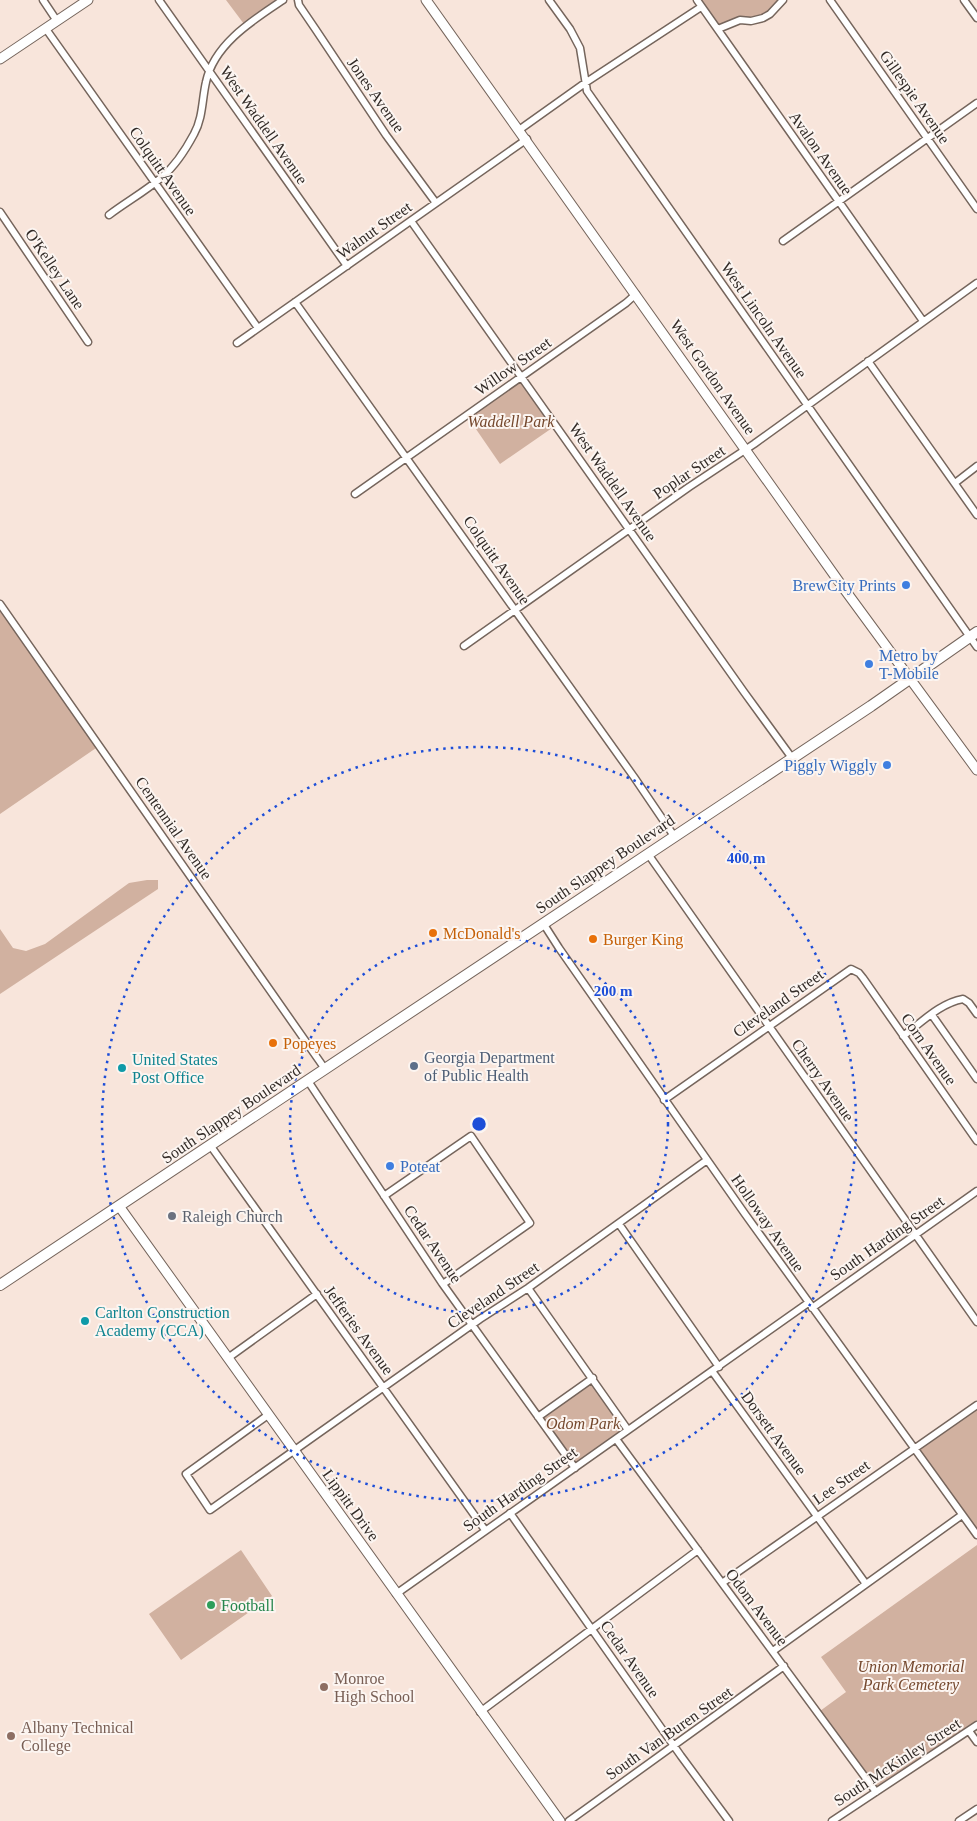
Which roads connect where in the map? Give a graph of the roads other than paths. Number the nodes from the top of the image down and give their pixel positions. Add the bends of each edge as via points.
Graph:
1 (43, 0) edge
2 (88, 0) edge
3 (159, 0) edge
4 (283, 0) edge
5 (298, 0) edge
6 (426, 0) edge
7 (549, 0) edge
8 (697, 0) edge
9 (783, 0) edge
10 (830, 0) edge
11 (964, 0) edge
12 (701, 7) junction
13 (977, 18) edge
14 (57, 21) junction
15 (46, 29) junction
16 (718, 30) junction
17 (0, 59) edge
18 (209, 71) junction
19 (585, 83) junction
20 (977, 103) edge
21 (520, 130) junction
22 (527, 139) junction
23 (928, 139) junction
24 (155, 183) junction
25 (838, 202) junction
26 (436, 203) junction
27 (977, 209) edge
28 (0, 212) edge
29 (109, 215) dead end
30 (411, 221) junction
31 (782, 242) dead end
32 (347, 266) junction
33 (977, 283) edge
34 (636, 294) junction
35 (295, 302) junction
36 (923, 321) junction
37 (258, 328) junction
38 (88, 342) dead end
39 (237, 343) dead end
40 (868, 361) junction
41 (522, 378) junction
42 (807, 405) junction
43 (746, 450) junction
44 (407, 458) junction
45 (977, 466) edge
46 (955, 483) junction
47 (355, 494) dead end
48 (977, 515) edge
49 (629, 530) junction
50 (0, 604) edge
51 (515, 610) junction
52 (974, 635) edge
53 (464, 646) dead end
54 (977, 646) edge
55 (910, 678) junction
56 (792, 758) junction
57 (977, 770) edge
58 (674, 836) junction
59 (648, 854) junction
60 (543, 923) junction
61 (859, 973) joint
62 (977, 1014) edge
63 (932, 1015) junction
64 (769, 1027) junction
65 (903, 1036) junction
66 (325, 1069) junction
67 (977, 1079) edge
68 (308, 1081) junction
69 (664, 1100) junction
70 (977, 1140) edge
71 (210, 1146) junction
72 (707, 1160) junction
73 (977, 1191) edge
74 (384, 1196) junction
75 (119, 1206) junction
76 (619, 1224) junction
77 (915, 1234) junction
78 (443, 1284) junction
79 (0, 1286) edge
80 (528, 1288) junction
81 (317, 1294) junction
82 (810, 1305) junction
83 (977, 1322) edge
84 (472, 1324) junction
85 (228, 1358) junction
86 (719, 1366) junction
87 (712, 1371) junction
88 (592, 1378) junction
89 (383, 1387) junction
90 (977, 1404) edge
91 (268, 1415) junction
92 (538, 1417) junction
93 (628, 1430) junction
94 (616, 1439) junction
95 (914, 1448) junction
96 (294, 1451) junction
97 (575, 1468) junction
98 (510, 1512) junction
99 (962, 1515) junction
100 (816, 1516) junction
101 (485, 1530) junction
102 (977, 1535) edge
103 (698, 1550) junction
104 (722, 1582) junction
105 (866, 1584) junction
106 (396, 1594) junction
107 (592, 1630) junction
108 (773, 1651) junction
109 (784, 1666) junction
110 (480, 1712) junction
111 (977, 1725) edge
112 (969, 1730) junction
113 (977, 1742) edge
114 (674, 1746) junction
115 (876, 1792) junction
116 (977, 1808) edge
117 (560, 1821) edge
118 (569, 1821) edge
119 (729, 1821) edge
120 (832, 1821) edge
121 (959, 1821) edge

1 - 14 street
2 - 14 street
3 - 18 street, West Waddell Avenue
4 - 18 street via 236,34 217,55
5 - 26 street, Jones Avenue via 386,135
6 - 21 street, West Gordon Avenue
7 - 19 street, West Lincoln Avenue via 580,48
8 - 12 street, Avalon Avenue
9 - 16 street via 763,18 740,20
10 - 23 street, Gillespie Avenue
11 - 13 street
12 - 16 street, Avalon Avenue
12 - 19 street
14 - 15 street
15 - 17 street
15 - 24 street, Colquitt Avenue
16 - 25 street, Avalon Avenue
18 - 24 street via 194,134 167,173
18 - 32 street, West Waddell Avenue
19 - 21 street
19 - 42 street, West Lincoln Avenue via 600,111
20 - 23 street
21 - 22 street, West Gordon Avenue
22 - 26 street, Walnut Street
22 - 34 street, West Gordon Avenue
23 - 25 street
23 - 27 street, Gillespie Avenue
24 - 29 street
24 - 37 street, Colquitt Avenue
25 - 31 street
25 - 36 street, Avalon Avenue
26 - 30 street, Walnut Street
28 - 38 street, O'Kelley Lane
30 - 32 street, Walnut Street
30 - 41 street, West Waddell Avenue
32 - 35 street, Walnut Street
33 - 36 street, Poplar Street
34 - 41 street, Willow Street
34 - 43 street, West Gordon Avenue
35 - 37 street, Walnut Street
35 - 44 street, Colquitt Avenue
36 - 40 street, Poplar Street
37 - 39 street, Walnut Street
40 - 42 street, Poplar Street
40 - 46 street
41 - 44 street, Willow Street
41 - 49 street, West Waddell Avenue
42 - 43 street, Poplar Street
42 - 52 street, West Lincoln Avenue
43 - 49 street, Poplar Street
43 - 55 street, West Gordon Avenue
44 - 47 street, Willow Street
44 - 51 street, Colquitt Avenue
45 - 46 street
46 - 48 street
49 - 51 street, Poplar Street
49 - 56 street, West Waddell Avenue
50 - 66 street, Centennial Avenue
51 - 53 street, Poplar Street
51 - 58 street, Colquitt Avenue
52 - 54 street, West Lincoln Avenue
52 - 55 main road, South Slappey Boulevard
55 - 56 main road, South Slappey Boulevard
55 - 57 street, West Gordon Avenue
56 - 58 main road, South Slappey Boulevard
58 - 59 main road, South Slappey Boulevard
59 - 60 main road, South Slappey Boulevard
59 - 64 street, Cherry Avenue
60 - 66 main road, South Slappey Boulevard
60 - 69 street, Holloway Avenue
61 - 64 street, Cleveland Street via 851,969 843,973
61 - 65 street, Corn Avenue
62 - 63 street via 964,999 945,1005
63 - 65 street
63 - 67 street
64 - 69 street, Cleveland Street
64 - 77 street, Cherry Avenue
65 - 70 street, Corn Avenue
66 - 68 main road, South Slappey Boulevard
68 - 71 main road, South Slappey Boulevard
68 - 74 street, Cedar Avenue
69 - 72 street, Holloway Avenue
71 - 75 main road, South Slappey Boulevard
71 - 81 street, Jefferies Avenue
72 - 76 street, Cleveland Street
72 - 82 street, Holloway Avenue
73 - 77 street, South Harding Street
74 - 78 street, Cedar Avenue
74 - 78 street via 470,1136 530,1223
75 - 79 main road, South Slappey Boulevard
75 - 85 street, Lippitt Drive
76 - 80 street, Cleveland Street
76 - 86 street
77 - 82 street, South Harding Street
77 - 83 street, Cherry Avenue
78 - 84 street, Cedar Avenue
80 - 84 street, Cleveland Street
80 - 88 street
81 - 85 street
81 - 89 street, Jefferies Avenue
82 - 86 street, South Harding Street
82 - 95 street, Holloway Avenue
84 - 89 street, Cleveland Street
84 - 92 street, Cedar Avenue
85 - 91 street, Lippitt Drive
86 - 87 street, South Harding Street
87 - 93 street, South Harding Street
87 - 100 street, Dorsett Avenue
88 - 92 street
88 - 93 street
89 - 96 street, Cleveland Street
89 - 101 street, Jefferies Avenue
90 - 95 street, Lee Street
91 - 96 street, Lippitt Drive
91 - 96 street, Cleveland Street via 186,1474 210,1510
92 - 97 street, Cedar Avenue
93 - 94 street, South Harding Street
94 - 97 street, South Harding Street
94 - 103 street, Odom Avenue
95 - 99 street, Holloway Avenue
95 - 100 street, Lee Street
96 - 106 street, Lippitt Drive
97 - 98 street, South Harding Street
98 - 101 street, South Harding Street
98 - 107 street, Cedar Avenue
99 - 102 street, Holloway Avenue
99 - 105 street
100 - 104 street, Lee Street
100 - 105 street, Dorsett Avenue
101 - 106 street, South Harding Street
103 - 104 street, Odom Avenue
103 - 107 street
104 - 108 street, Odom Avenue
105 - 108 street
106 - 110 street, Lippitt Drive
107 - 110 street
107 - 114 street, Cedar Avenue
108 - 109 street, Odom Avenue
109 - 114 street, South Van Buren Street
109 - 115 street, Odom Avenue
110 - 117 street, Lippitt Drive
111 - 112 street, South McKinley Street
112 - 113 street
112 - 115 street, South McKinley Street
114 - 118 street, South Van Buren Street
114 - 119 street, Cedar Avenue
115 - 120 street, South McKinley Street
116 - 121 street

